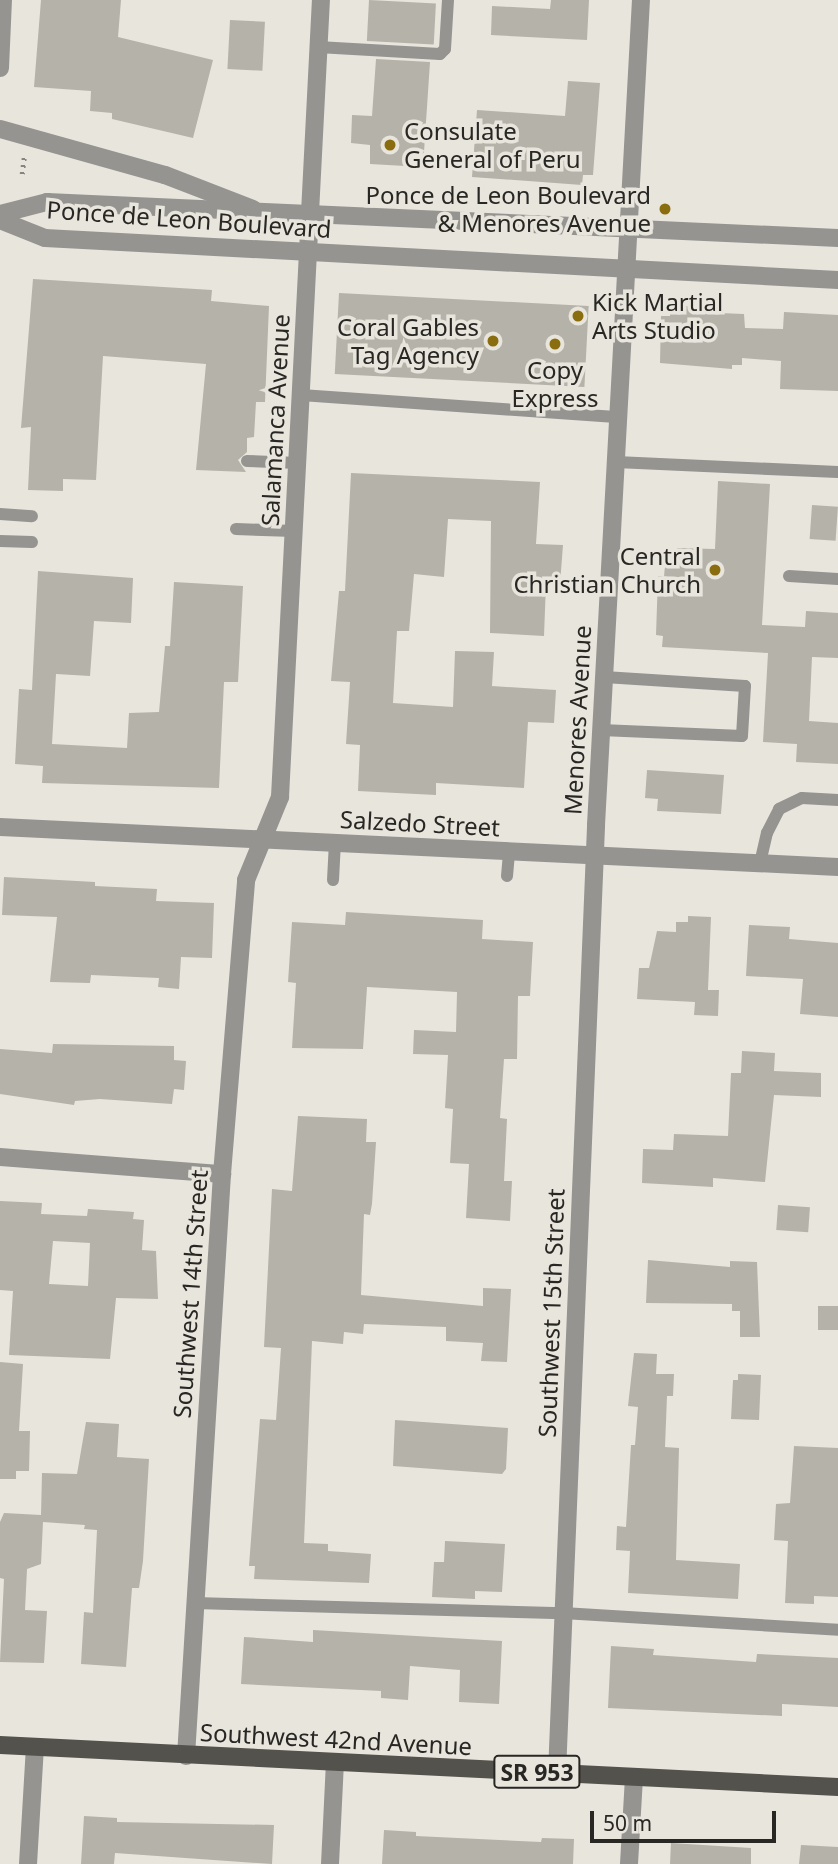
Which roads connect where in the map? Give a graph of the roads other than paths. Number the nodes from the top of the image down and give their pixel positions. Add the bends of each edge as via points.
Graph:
1 (3, 0) edge
2 (321, 0) edge
3 (448, 0) edge
4 (640, 0) edge
5 (318, 47) junction
6 (0, 68) edge
7 (0, 129) edge
8 (253, 209) junction
9 (310, 211) junction
10 (0, 214) edge
11 (0, 220) edge
12 (628, 228) junction
13 (838, 238) edge
14 (308, 253) junction
15 (626, 269) junction
16 (838, 280) edge
17 (301, 395) junction
18 (619, 416) junction
19 (247, 461) dead end
20 (616, 462) junction
21 (298, 463) junction
22 (838, 472) edge
23 (0, 514) edge
24 (32, 516) dead end
25 (236, 528) dead end
26 (294, 531) junction
27 (0, 541) edge
28 (33, 542) dead end
29 (789, 576) dead end
30 (838, 579) edge
31 (604, 677) junction
32 (601, 730) junction
33 (838, 800) edge
34 (0, 827) edge
35 (263, 840) junction
36 (335, 843) junction
37 (509, 852) junction
38 (595, 855) junction
39 (760, 863) junction
40 (838, 867) edge
41 (507, 876) dead end
42 (333, 880) dead end
43 (0, 1157) edge
44 (222, 1174) junction
45 (195, 1603) junction
46 (563, 1613) junction
47 (838, 1630) edge
48 (0, 1745) edge
49 (35, 1747) junction
50 (186, 1756) junction
51 (335, 1763) junction
52 (557, 1773) junction
53 (634, 1777) junction
54 (838, 1787) edge
55 (28, 1864) edge
56 (330, 1864) edge
57 (629, 1864) edge

1 - 6 street
2 - 5 street, Salamanca Avenue
3 - 5 lane via 445,49 440,54
4 - 12 street, Menores Avenue
5 - 9 street, Salamanca Avenue
7 - 8 street via 165,175
8 - 9 street, Ponce de Leon Boulevard
8 - 10 street, Ponce de Leon Boulevard via 47,202
9 - 12 street, Ponce de Leon Boulevard
9 - 14 street, Salamanca Avenue
11 - 14 street, Ponce de Leon Boulevard via 45,238
12 - 13 street, Ponce de Leon Boulevard
12 - 15 street, Menores Avenue
14 - 15 street, Ponce de Leon Boulevard
14 - 17 street, Salamanca Avenue
15 - 16 street, Ponce de Leon Boulevard
15 - 18 street, Menores Avenue
17 - 18 lane
17 - 21 street, Salamanca Avenue
18 - 20 street, Menores Avenue
19 - 21 lane
20 - 22 lane
20 - 31 street, Menores Avenue
21 - 26 street, Salamanca Avenue
23 - 24 lane
25 - 26 lane
26 - 35 street, Salamanca Avenue via 280,797
27 - 28 lane
29 - 30 lane
31 - 32 street, Menores Avenue
31 - 32 lane via 745,686 742,736
32 - 38 street, Menores Avenue
33 - 39 lane via 802,798 779,808 769,826
34 - 35 street, Salzedo Street
35 - 36 street, Salzedo Street
35 - 44 street, Southwest 14th Street via 246,880
36 - 37 street, Salzedo Street
36 - 42 lane
37 - 38 street, Salzedo Street
37 - 41 lane
38 - 39 street, Salzedo Street
38 - 46 street, Southwest 15th Street
39 - 40 street, Salzedo Street
43 - 44 street
44 - 45 street, Southwest 14th Street
45 - 46 lane
45 - 50 street, Southwest 14th Street
46 - 47 lane
46 - 52 street, Southwest 15th Street
48 - 49 main road, Southwest 42nd Avenue / SR 953
49 - 50 main road, Southwest 42nd Avenue / SR 953
49 - 55 street
50 - 51 main road, Southwest 42nd Avenue / SR 953
51 - 52 main road, Southwest 42nd Avenue / SR 953
51 - 56 street
52 - 53 main road, Southwest 42nd Avenue / SR 953
53 - 54 main road, Southwest 42nd Avenue / SR 953
53 - 57 street

